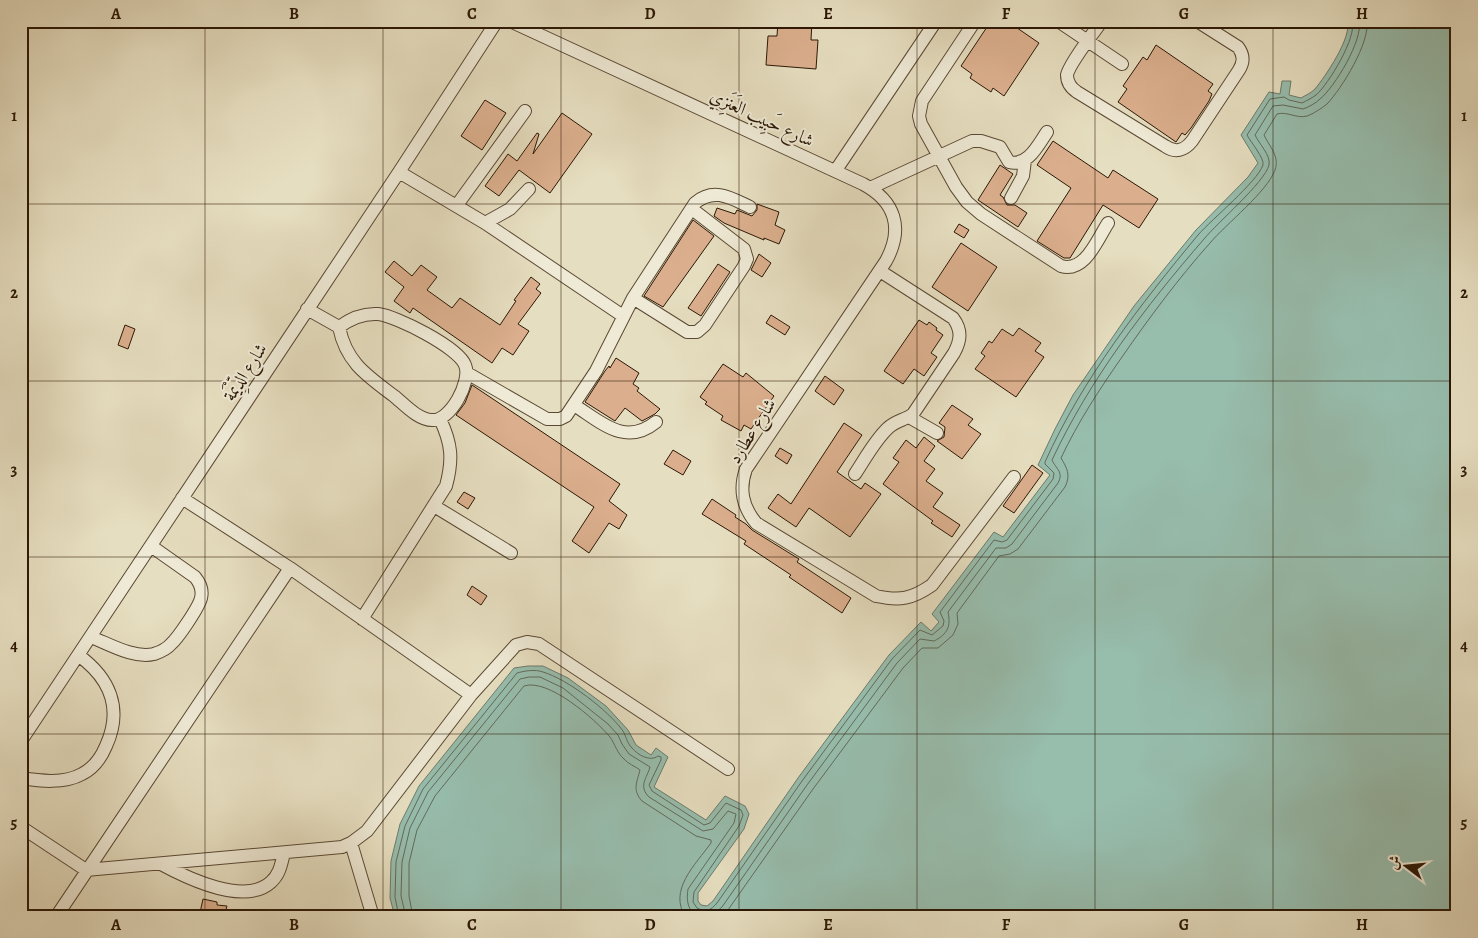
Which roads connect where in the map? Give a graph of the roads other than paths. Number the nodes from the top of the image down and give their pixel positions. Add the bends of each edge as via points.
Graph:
1 (497, 21) edge
2 (510, 21) edge
3 (936, 21) edge
4 (975, 21) edge
5 (1058, 21) edge
6 (1102, 21) edge
7 (1197, 21) edge
8 (1088, 41) junction
9 (1122, 64) dead end
10 (525, 111) dead end
11 (1047, 132) dead end
12 (938, 156) junction
13 (1025, 160) junction
14 (836, 170) junction
15 (399, 172) junction
16 (870, 188) junction
17 (529, 189) dead end
18 (1011, 198) dead end
19 (457, 205) junction
20 (692, 208) junction
21 (750, 208) dead end
22 (485, 223) junction
23 (1108, 223) dead end
24 (880, 271) junction
25 (633, 298) junction
26 (308, 310) junction
27 (623, 316) junction
28 (338, 327) junction
29 (467, 373) junction
30 (574, 405) junction
31 (910, 416) junction
32 (440, 420) junction
33 (656, 422) dead end
34 (937, 433) dead end
35 (855, 474) dead end
36 (1014, 476) dead end
37 (182, 498) junction
38 (434, 506) junction
39 (151, 546) junction
40 (511, 553) dead end
41 (290, 568) junction
42 (362, 619) junction
43 (91, 636) junction
44 (78, 655) junction
45 (471, 696) junction
46 (21, 741) edge
47 (728, 769) dead end
48 (21, 778) edge
49 (21, 827) edge
50 (351, 843) junction
51 (284, 853) junction
52 (161, 864) junction
53 (86, 870) junction
54 (56, 917) edge
55 (373, 917) edge

1 - 15 street, شارع الدِّيْمَة
2 - 14 street, شارع حَبِيب العَنَزِي
3 - 14 street
4 - 12 street via 920,108 921,124
5 - 8 street
6 - 8 street
7 - 8 street via 1238,47 1243,61 1192,141 1176,151 1072,89 1068,80 1069,70
8 - 9 street
10 - 19 street
11 - 13 street
12 - 13 street via 976,141 1000,147 1009,162
12 - 16 street
12 - 23 street via 956,187 974,208 1061,266 1072,267 1082,262
13 - 18 street via 1023,176
14 - 16 street, شارع عطارد
15 - 19 street
15 - 26 street, شارع الدِّيْمَة
16 - 24 street, شارع عطارد via 888,204 896,226 892,250
17 - 22 street via 510,209
19 - 22 street
20 - 21 street via 700,199 712,194 725,195
20 - 25 street
20 - 25 street via 744,249 747,259 744,266 698,332 687,332
22 - 27 street
24 - 31 street via 948,314 959,329 957,348
24 - 36 street, شارع عطارد via 746,469 742,491 748,513 766,530 876,596 906,598 920,594 937,580
25 - 27 street
26 - 28 street
26 - 37 street, شارع الدِّيْمَة
27 - 30 street via 602,360
28 - 29 street via 358,316 379,314 390,317 453,351 465,364
28 - 32 street via 346,350 360,369 421,416
29 - 30 street via 548,419 560,420
29 - 32 street via 461,393
30 - 33 street via 614,430 623,432 641,432
31 - 34 street
31 - 35 street via 885,430
32 - 38 street via 451,452 450,470 446,486
37 - 39 street, شارع الدِّيْمَة
37 - 41 street
38 - 40 street
38 - 42 street
39 - 43 street, شارع الدِّيْمَة
39 - 43 street via 195,577 202,593 199,604 171,644 154,654 134,653
41 - 42 street
41 - 53 street
42 - 45 street
43 - 44 street, شارع الدِّيْمَة
44 - 46 street, شارع الدِّيْمَة
44 - 48 street via 101,677 113,701 111,732 104,751 94,766 74,778
45 - 47 street via 516,645 527,642 539,644
45 - 50 street via 373,824
49 - 53 street
50 - 51 street via 332,849
50 - 55 street
51 - 52 street
51 - 52 street via 280,870 272,881 249,891 199,882
52 - 53 street
53 - 54 street

